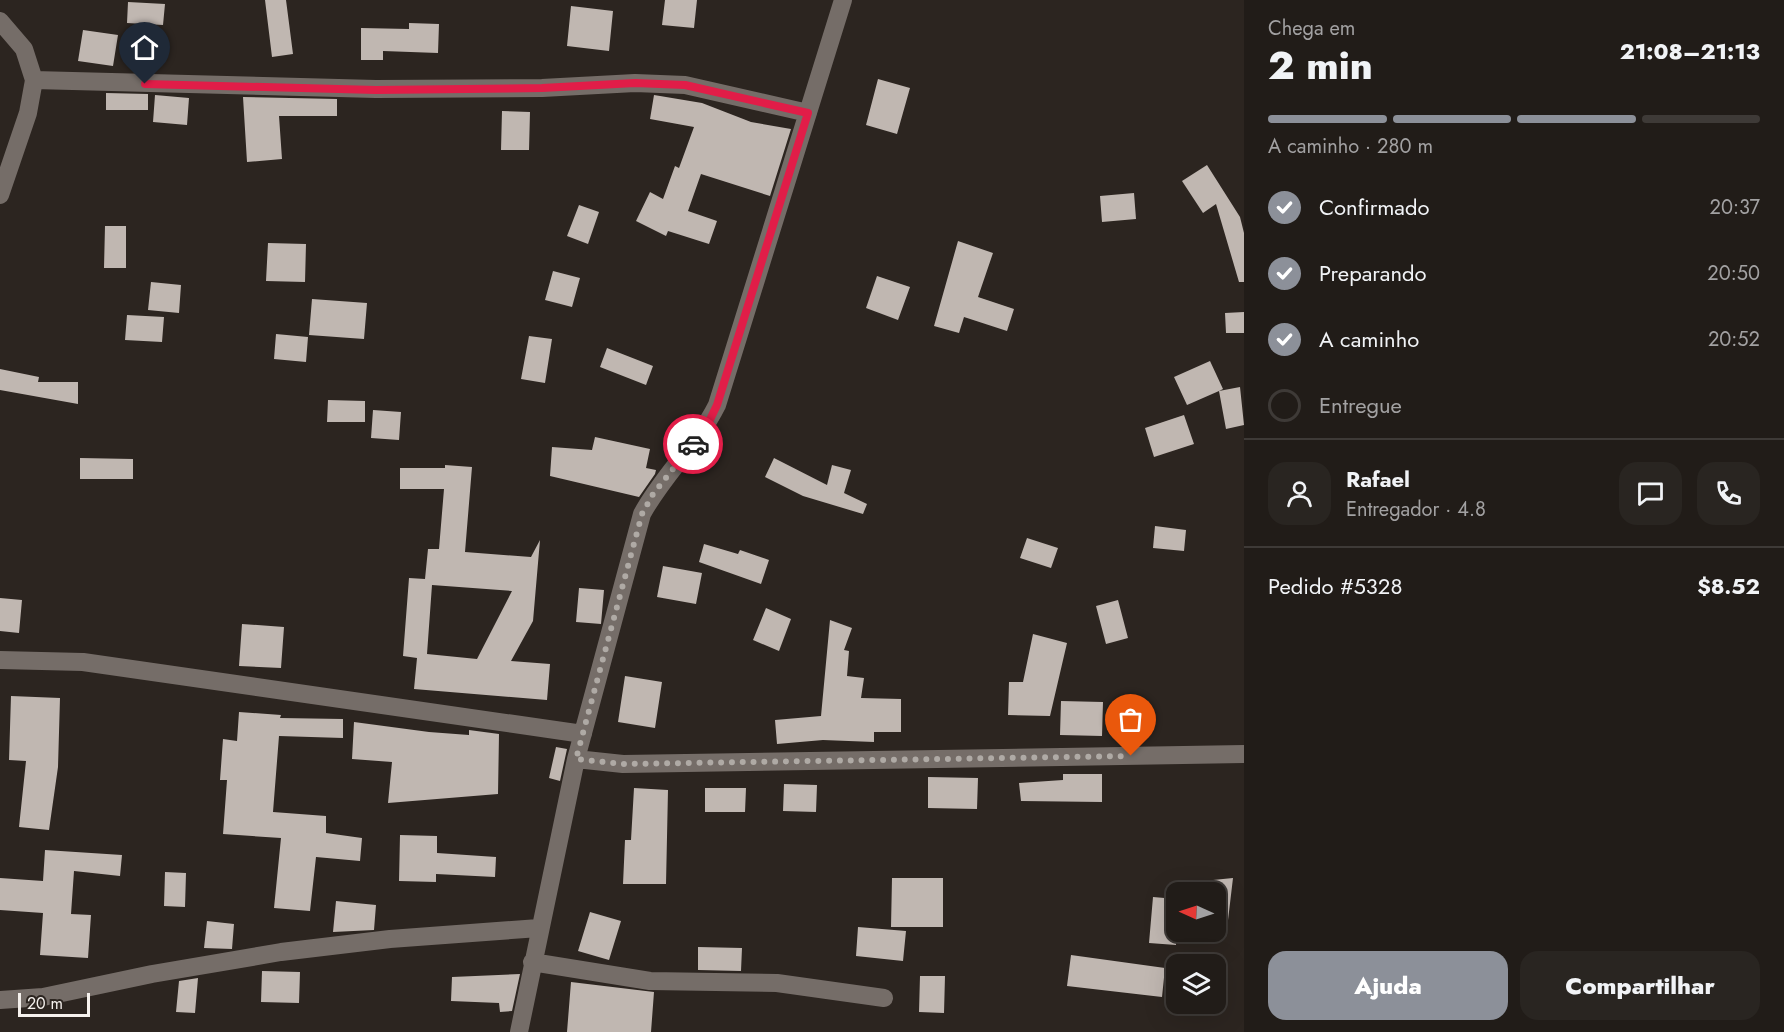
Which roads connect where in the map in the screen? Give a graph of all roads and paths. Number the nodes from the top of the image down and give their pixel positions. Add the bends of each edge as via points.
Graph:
1 (843, 0) edge
2 (0, 21) edge
3 (34, 80) junction
4 (808, 113) junction
5 (0, 195) edge
6 (0, 660) edge
7 (584, 734) junction
8 (1244, 754) edge
9 (576, 759) junction
10 (539, 928) junction
11 (532, 962) junction
12 (884, 998) dead end
13 (0, 1000) edge
14 (519, 1032) edge

1 - 4 street
2 - 3 street via 24,49
3 - 4 street via 376,90 685,85
3 - 5 street
4 - 7 street via 717,405 705,430 653,494 642,514
6 - 7 street via 83,662
7 - 9 street
8 - 9 street via 635,764
9 - 10 street
10 - 11 street
10 - 13 street via 281,952 43,997
11 - 12 street via 650,981 777,983
11 - 14 street

